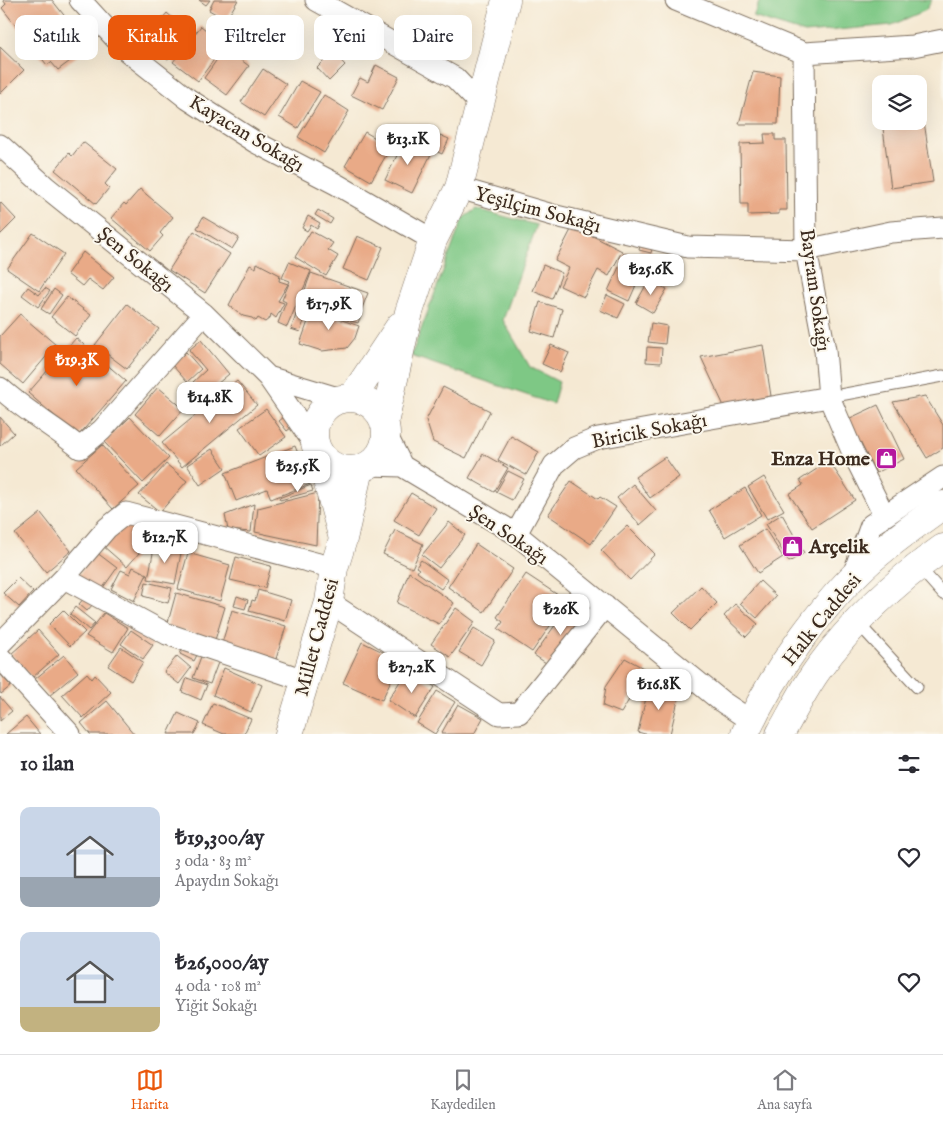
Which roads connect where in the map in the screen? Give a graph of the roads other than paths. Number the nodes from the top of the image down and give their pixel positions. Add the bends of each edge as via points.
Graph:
1 (80, 0) edge
2 (316, 0) edge
3 (506, 0) edge
4 (676, 0) edge
5 (941, 36) edge
6 (804, 53) junction
7 (479, 103) junction
8 (0, 145) edge
9 (459, 188) junction
10 (943, 228) edge
11 (433, 240) junction
12 (806, 250) junction
13 (409, 312) junction
14 (204, 314) junction
15 (268, 376) junction
16 (943, 376) edge
17 (0, 388) edge
18 (829, 397) junction
19 (346, 399) junction
20 (385, 428) junction
21 (318, 450) junction
22 (402, 466) junction
23 (364, 467) junction
24 (943, 477) edge
25 (943, 505) edge
26 (884, 515) junction
27 (516, 534) junction
28 (343, 539) junction
29 (943, 548) edge
30 (917, 566) junction
31 (334, 568) junction
32 (64, 578) junction
33 (851, 580) junction
34 (943, 594) edge
35 (329, 602) junction
36 (605, 606) junction
37 (856, 621) junction
38 (0, 644) edge
39 (0, 657) edge
40 (304, 680) junction
41 (917, 687) dead end
42 (748, 728) edge
43 (70, 734) edge
44 (289, 734) edge
45 (780, 734) edge

1 - 11 street, Kayacan Sokağı via 127,51 188,99 255,142
2 - 7 street via 455,78
3 - 7 street
4 - 6 street
5 - 6 street via 913,46
6 - 12 street, Bayram Sokağı
7 - 9 street
8 - 14 street, Şen Sokağı via 46,187
9 - 11 street
9 - 12 street, Yeşilçim Sokağı via 556,216 688,247
10 - 12 street, Yeşilçim Sokağı via 891,232
11 - 13 street
12 - 18 street, Bayram Sokağı via 825,350
13 - 19 street
13 - 20 street
14 - 15 street, Şen Sokağı
14 - 17 street via 102,430 80,448
15 - 19 street, Şen Sokağı
15 - 21 street, Şen Sokağı
16 - 18 lane
18 - 26 street, Bayram Sokağı
18 - 27 street, Biricik Sokağı via 586,442 554,465
19 - 20 street via 362,400 371,406 379,413
19 - 21 street via 326,408 316,422 314,433
20 - 22 street
20 - 23 street via 384,446 378,457
21 - 23 street via 328,463 337,468
21 - 28 street
22 - 23 street, Şen Sokağı
22 - 27 street, Şen Sokağı
23 - 28 street, Millet Caddesi
24 - 26 street
25 - 33 street, Halk Caddesi via 872,559
26 - 33 street via 871,525
27 - 36 street, Şen Sokağı
28 - 31 street, Millet Caddesi
29 - 30 street, Halk Caddesi
30 - 34 lane
30 - 37 street, Halk Caddesi
31 - 32 street via 126,513 107,528
31 - 35 street, Millet Caddesi
32 - 38 street
32 - 40 street via 167,634
33 - 42 street, Halk Caddesi via 812,624 778,672
35 - 36 street via 499,714 519,712
35 - 40 street, Millet Caddesi
36 - 42 street, Şen Sokağı via 721,701
37 - 41 lane
37 - 45 street, Halk Caddesi via 818,669
39 - 43 street
40 - 44 street, Millet Caddesi

